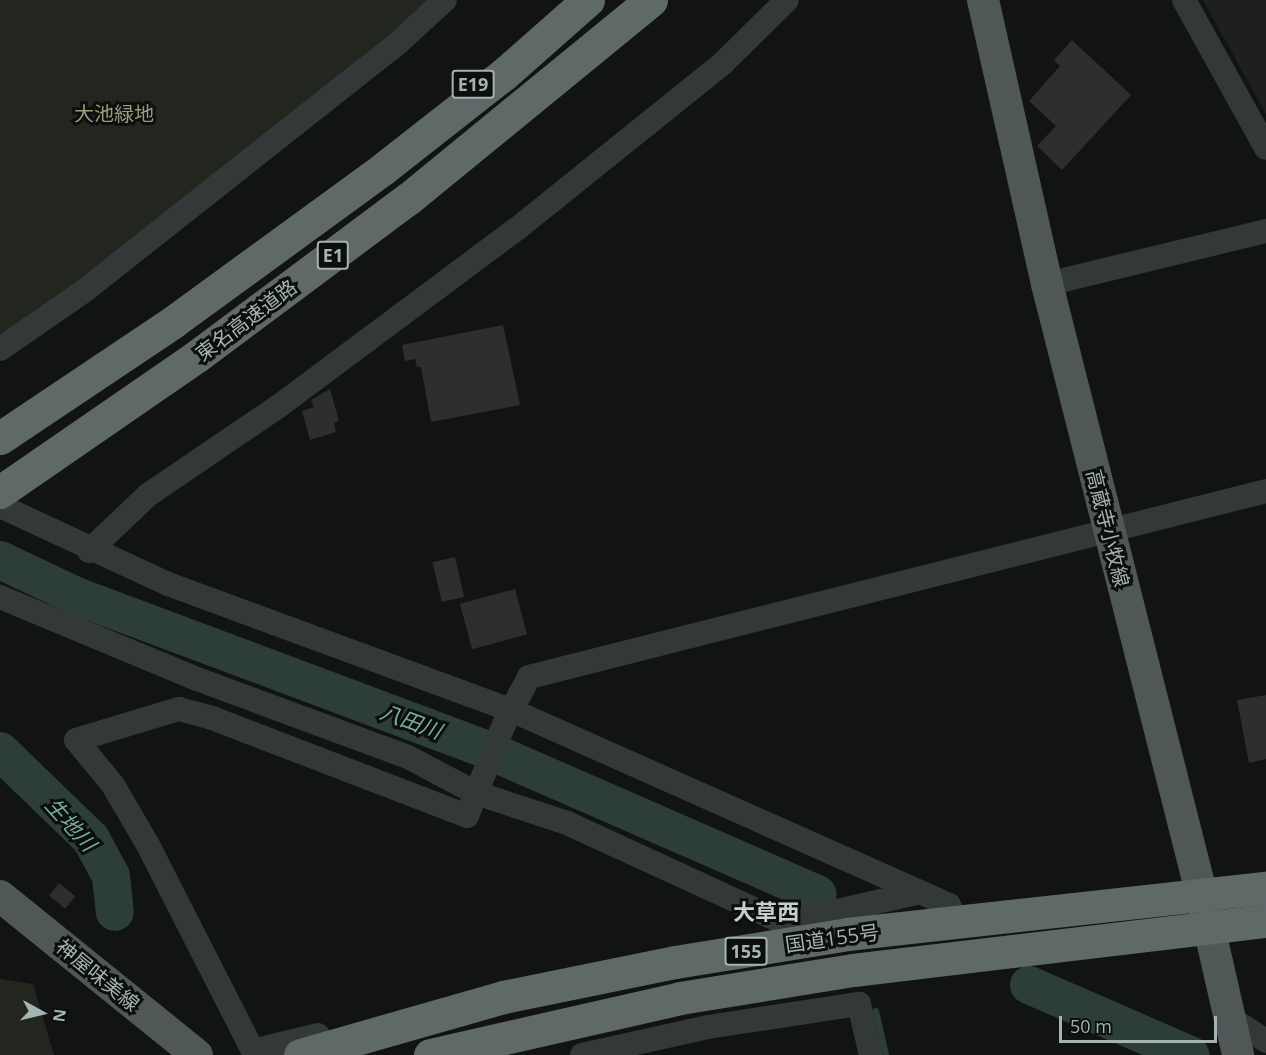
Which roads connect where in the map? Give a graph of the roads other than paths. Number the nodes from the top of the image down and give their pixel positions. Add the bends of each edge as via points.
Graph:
1 (446, 0) edge
2 (562, 0) edge
3 (588, 0) edge
4 (651, 0) edge
5 (787, 0) edge
6 (983, 0) edge
7 (1184, 0) edge
8 (1266, 148) edge
9 (384, 168) junction
10 (1266, 231) edge
11 (1047, 284) junction
12 (0, 349) edge
13 (0, 438) edge
14 (1266, 491) edge
15 (0, 492) edge
16 (0, 506) edge
17 (1108, 530) junction
18 (89, 551) junction
19 (0, 597) edge
20 (508, 716) junction
21 (477, 789) junction
22 (1266, 888) edge
23 (920, 892) junction
24 (0, 896) edge
25 (1202, 896) junction
26 (1266, 921) edge
27 (957, 924) junction
28 (1209, 927) junction
29 (797, 931) junction
30 (1229, 1017) junction
31 (1266, 1041) edge
32 (197, 1055) edge
33 (300, 1055) edge
34 (430, 1055) edge
35 (582, 1055) edge
36 (871, 1055) edge
37 (1238, 1055) edge

1 - 12 street via 399,42 84,291
2 - 9 highway, E19
3 - 9 highway, 東名高速道路 / E1 via 504,74
4 - 15 highway, 東名高速道路 / E1 via 408,200 198,356
5 - 18 street via 722,64 518,228 279,406 148,495
6 - 11 main road, 高蔵寺小牧線
7 - 8 street
9 - 13 highway, 東名高速道路 / E1 via 173,322
10 - 11 street
11 - 17 main road, 高蔵寺小牧線
14 - 17 street
16 - 18 street
17 - 20 street via 528,677
17 - 25 main road, 高蔵寺小牧線
18 - 20 street
19 - 21 street via 197,679 408,757
20 - 21 street
20 - 23 street
21 - 29 street via 567,824
21 - 29 street via 467,816 212,718 179,709 76,740 113,785 142,835 253,1051 433,1001 678,946
22 - 25 highway, 国道155号 / 155
23 - 27 street via 949,905
23 - 29 street
24 - 32 main road, 神屋味美線
25 - 27 highway, 国道155号 / 155
25 - 28 main road, 高蔵寺小牧線
26 - 28 highway, 国道155号 / 155
27 - 29 highway, 国道155号 / 155
28 - 30 main road, 高蔵寺小牧線
28 - 34 highway, 国道155号 / 155 via 841,972 680,998
29 - 33 highway, 国道155号 / 155 via 675,962 503,997
30 - 31 street
30 - 37 main road, 高蔵寺小牧線
35 - 36 street via 708,1027 859,1004

